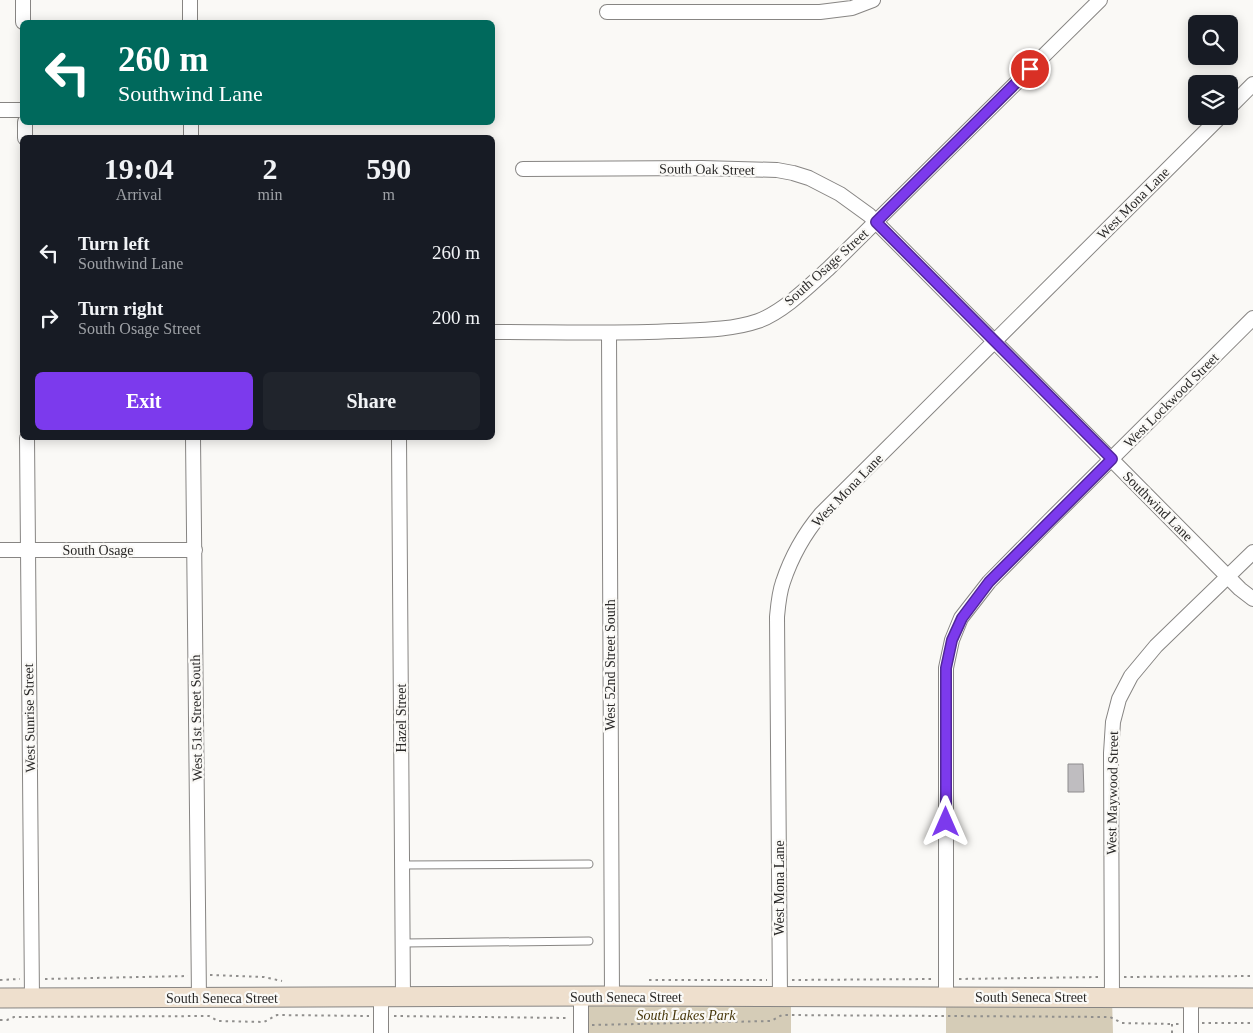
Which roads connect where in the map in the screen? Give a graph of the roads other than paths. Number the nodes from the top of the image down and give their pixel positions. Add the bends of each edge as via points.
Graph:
1 (23, 0) edge
2 (190, 0) edge
3 (873, 0) edge
4 (1100, 0) edge
5 (681, 6) edge
6 (607, 12) dead end
7 (23, 20) edge
8 (190, 20) edge
9 (1253, 84) edge
10 (1238, 99) edge
11 (0, 110) edge
12 (20, 110) edge
13 (1212, 125) edge
14 (523, 168) dead end
15 (876, 222) junction
16 (1253, 318) edge
17 (495, 332) edge
18 (609, 333) junction
19 (994, 341) junction
20 (27, 440) edge
21 (193, 440) edge
22 (399, 440) edge
23 (1112, 459) junction
24 (0, 550) edge
25 (28, 550) junction
26 (195, 550) junction
27 (1253, 552) edge
28 (1228, 577) junction
29 (1253, 600) edge
30 (589, 864) dead end
31 (402, 865) junction
32 (589, 942) dead end
33 (404, 943) junction
34 (780, 988) junction
35 (946, 988) junction
36 (612, 996) junction
37 (381, 997) junction
38 (581, 997) junction
39 (0, 998) edge
40 (32, 998) junction
41 (199, 998) junction
42 (403, 998) junction
43 (1112, 998) junction
44 (1191, 998) junction
45 (1253, 998) edge
46 (1191, 1028) edge
47 (381, 1033) edge
48 (581, 1033) edge

1 - 7 street
2 - 8 street
3 - 5 street via 852,8 820,12
4 - 15 street, South Osage Street
5 - 6 street
9 - 10 street
11 - 12 street
13 - 19 street, West Mona Lane
14 - 15 street, South Oak Street via 777,170 809,178 840,194
15 - 18 street, South Osage Street via 798,296 760,320 699,330
15 - 19 street, Southwind Lane
16 - 23 street, West Lockwood Street
17 - 18 street, South Osage Street
18 - 36 street, West 52nd Street South
19 - 23 street, Southwind Lane
19 - 34 street, West Mona Lane via 821,514 796,552 783,582 776,630
20 - 25 street, West Sunrise Street
21 - 26 street, West 51st Street South
22 - 31 street, Hazel Street
23 - 28 street, Southwind Lane
23 - 35 street, West Lockwood Street via 989,582 962,618 952,640 945,684
24 - 25 street, South Osage
25 - 26 street, South Osage
25 - 40 street, West Sunrise Street
26 - 41 street, West 51st Street South
27 - 28 street, West Maywood Street
28 - 29 street, Southwind Lane
28 - 43 street, West Maywood Street via 1156,646 1131,676 1119,699 1113,722 1111,753
30 - 31 lane
31 - 33 street, Hazel Street
32 - 33 lane
33 - 42 street, Hazel Street
34 - 35 street, South Seneca Street
34 - 36 street, South Seneca Street
35 - 43 street, South Seneca Street
36 - 38 street, South Seneca Street
37 - 41 street, South Seneca Street
37 - 42 street, South Seneca Street
37 - 47 street
38 - 42 street, South Seneca Street
38 - 48 street
39 - 40 street, South Seneca Street
40 - 41 street, South Seneca Street
43 - 44 street, South Seneca Street
44 - 45 street, South Seneca Street
44 - 46 street

